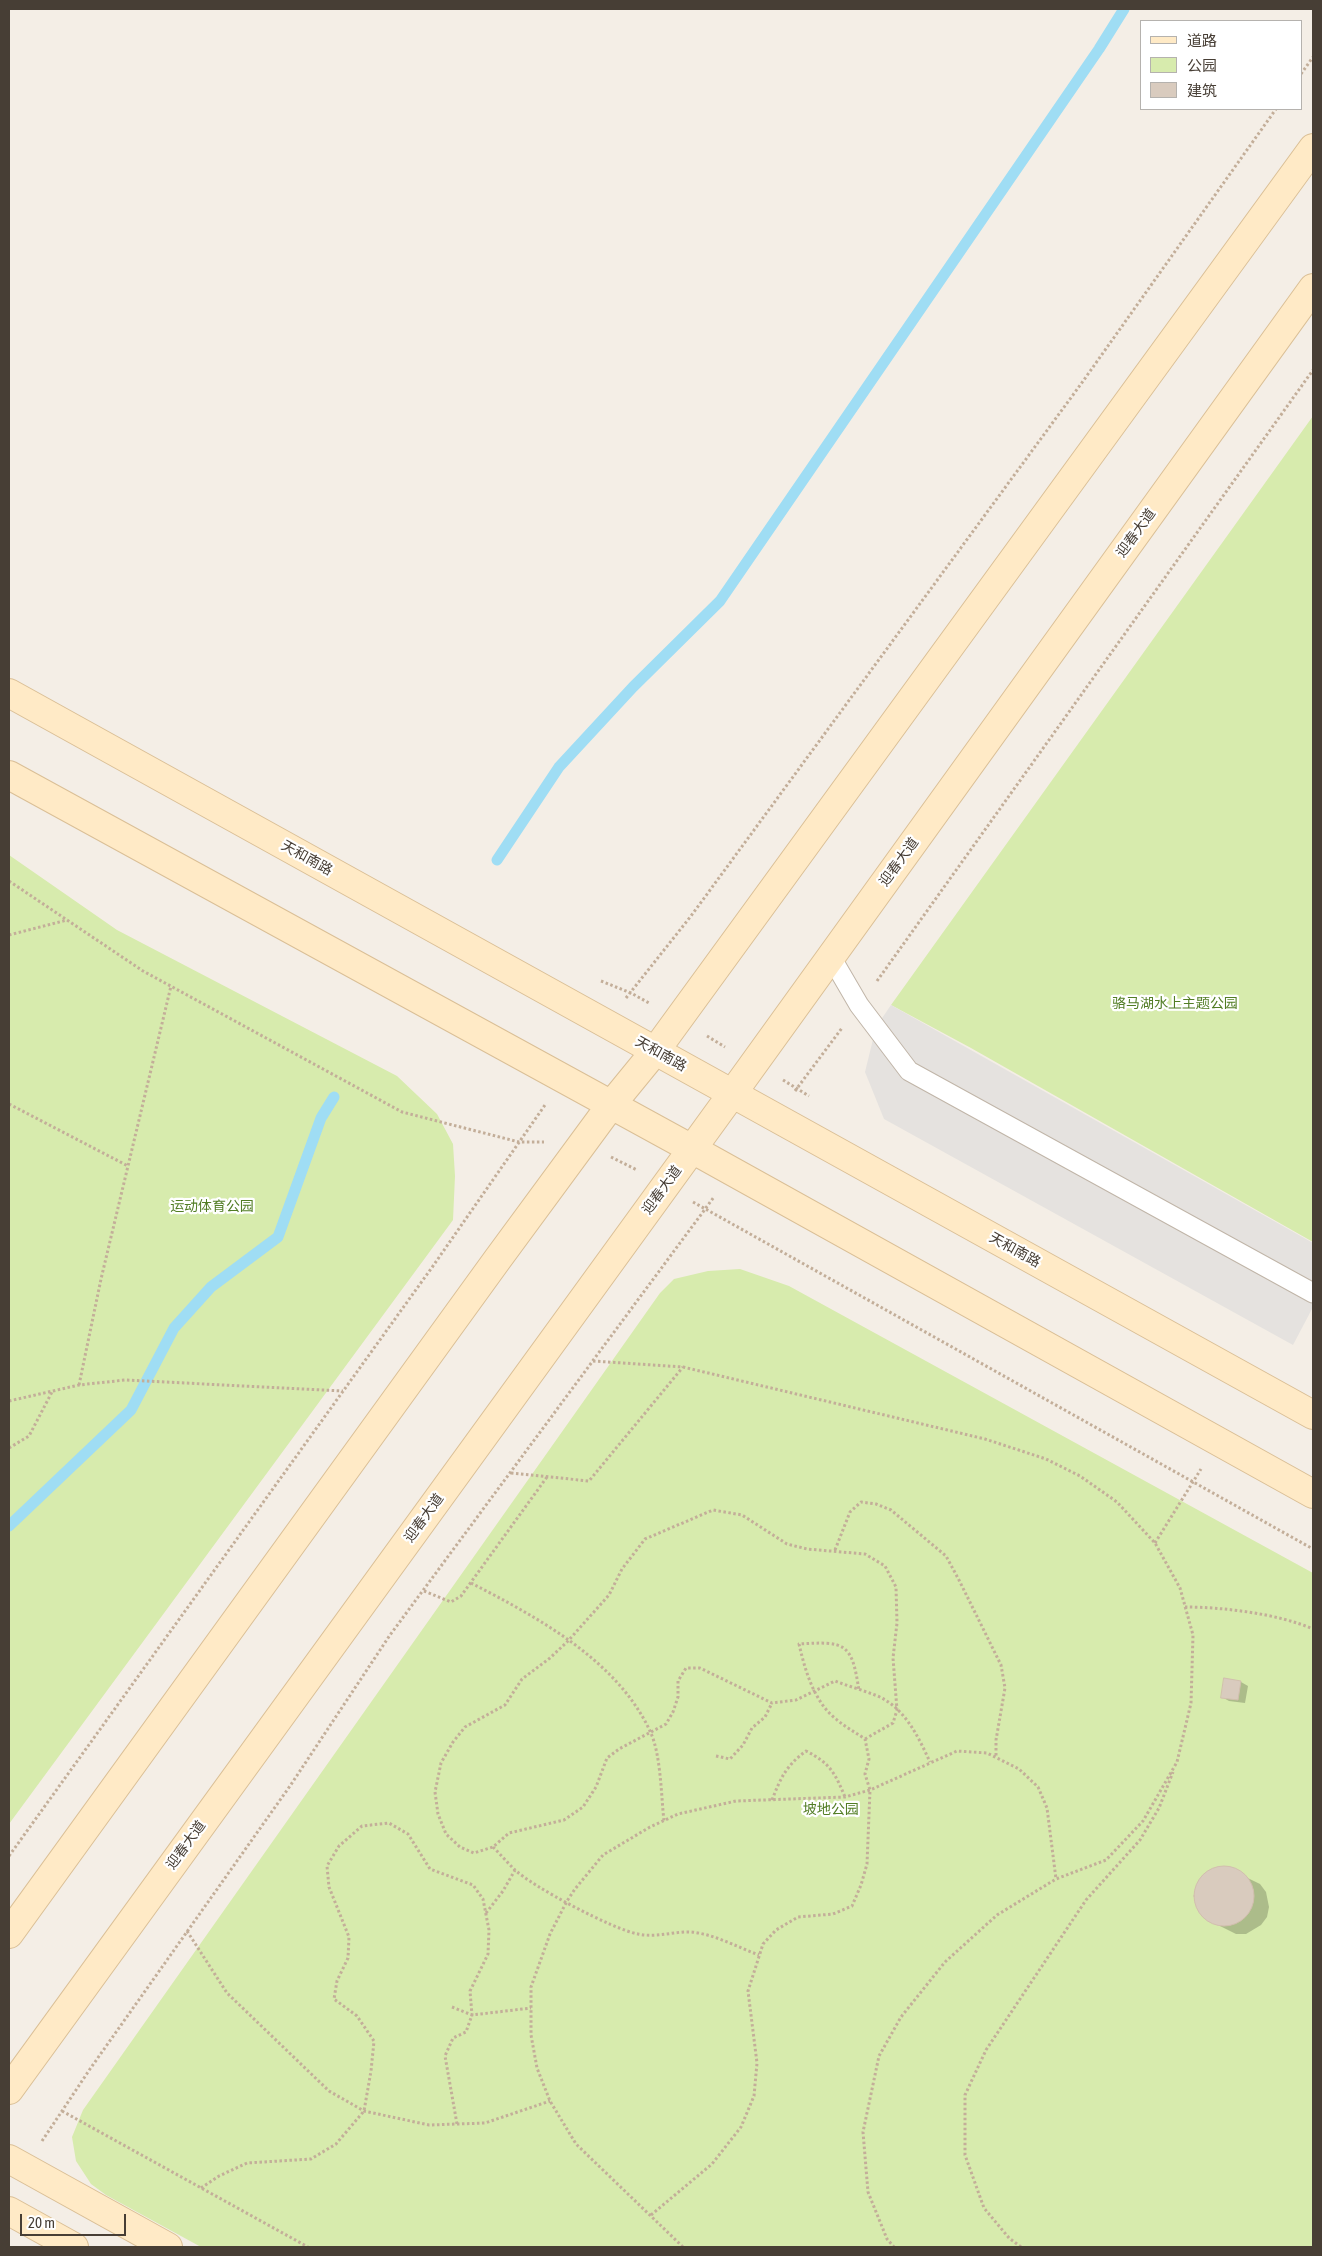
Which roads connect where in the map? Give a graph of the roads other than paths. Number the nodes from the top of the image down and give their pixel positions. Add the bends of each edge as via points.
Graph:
1 (1313, 148) edge
2 (1313, 288) edge
3 (9, 693) edge
4 (9, 775) edge
5 (831, 957) junction
6 (656, 1050) junction
7 (732, 1094) junction
8 (611, 1105) junction
9 (692, 1149) junction
10 (1313, 1293) edge
11 (1313, 1415) edge
12 (1313, 1494) edge
13 (9, 1934) edge
14 (9, 2090) edge
15 (17, 2163) edge
16 (9, 2211) edge
17 (74, 2247) edge
18 (168, 2247) edge

1 - 6 main road
2 - 5 main road, 迎春大道
3 - 6 main road, 天和南路
4 - 8 main road
5 - 7 main road, 迎春大道
5 - 10 lane via 859,1005 908,1071
6 - 7 main road, 天和南路
6 - 8 main road
7 - 9 main road, 迎春大道
7 - 11 main road, 天和南路
8 - 9 main road
8 - 13 main road
9 - 12 main road
9 - 14 main road, 迎春大道
15 - 18 main road
16 - 17 main road

